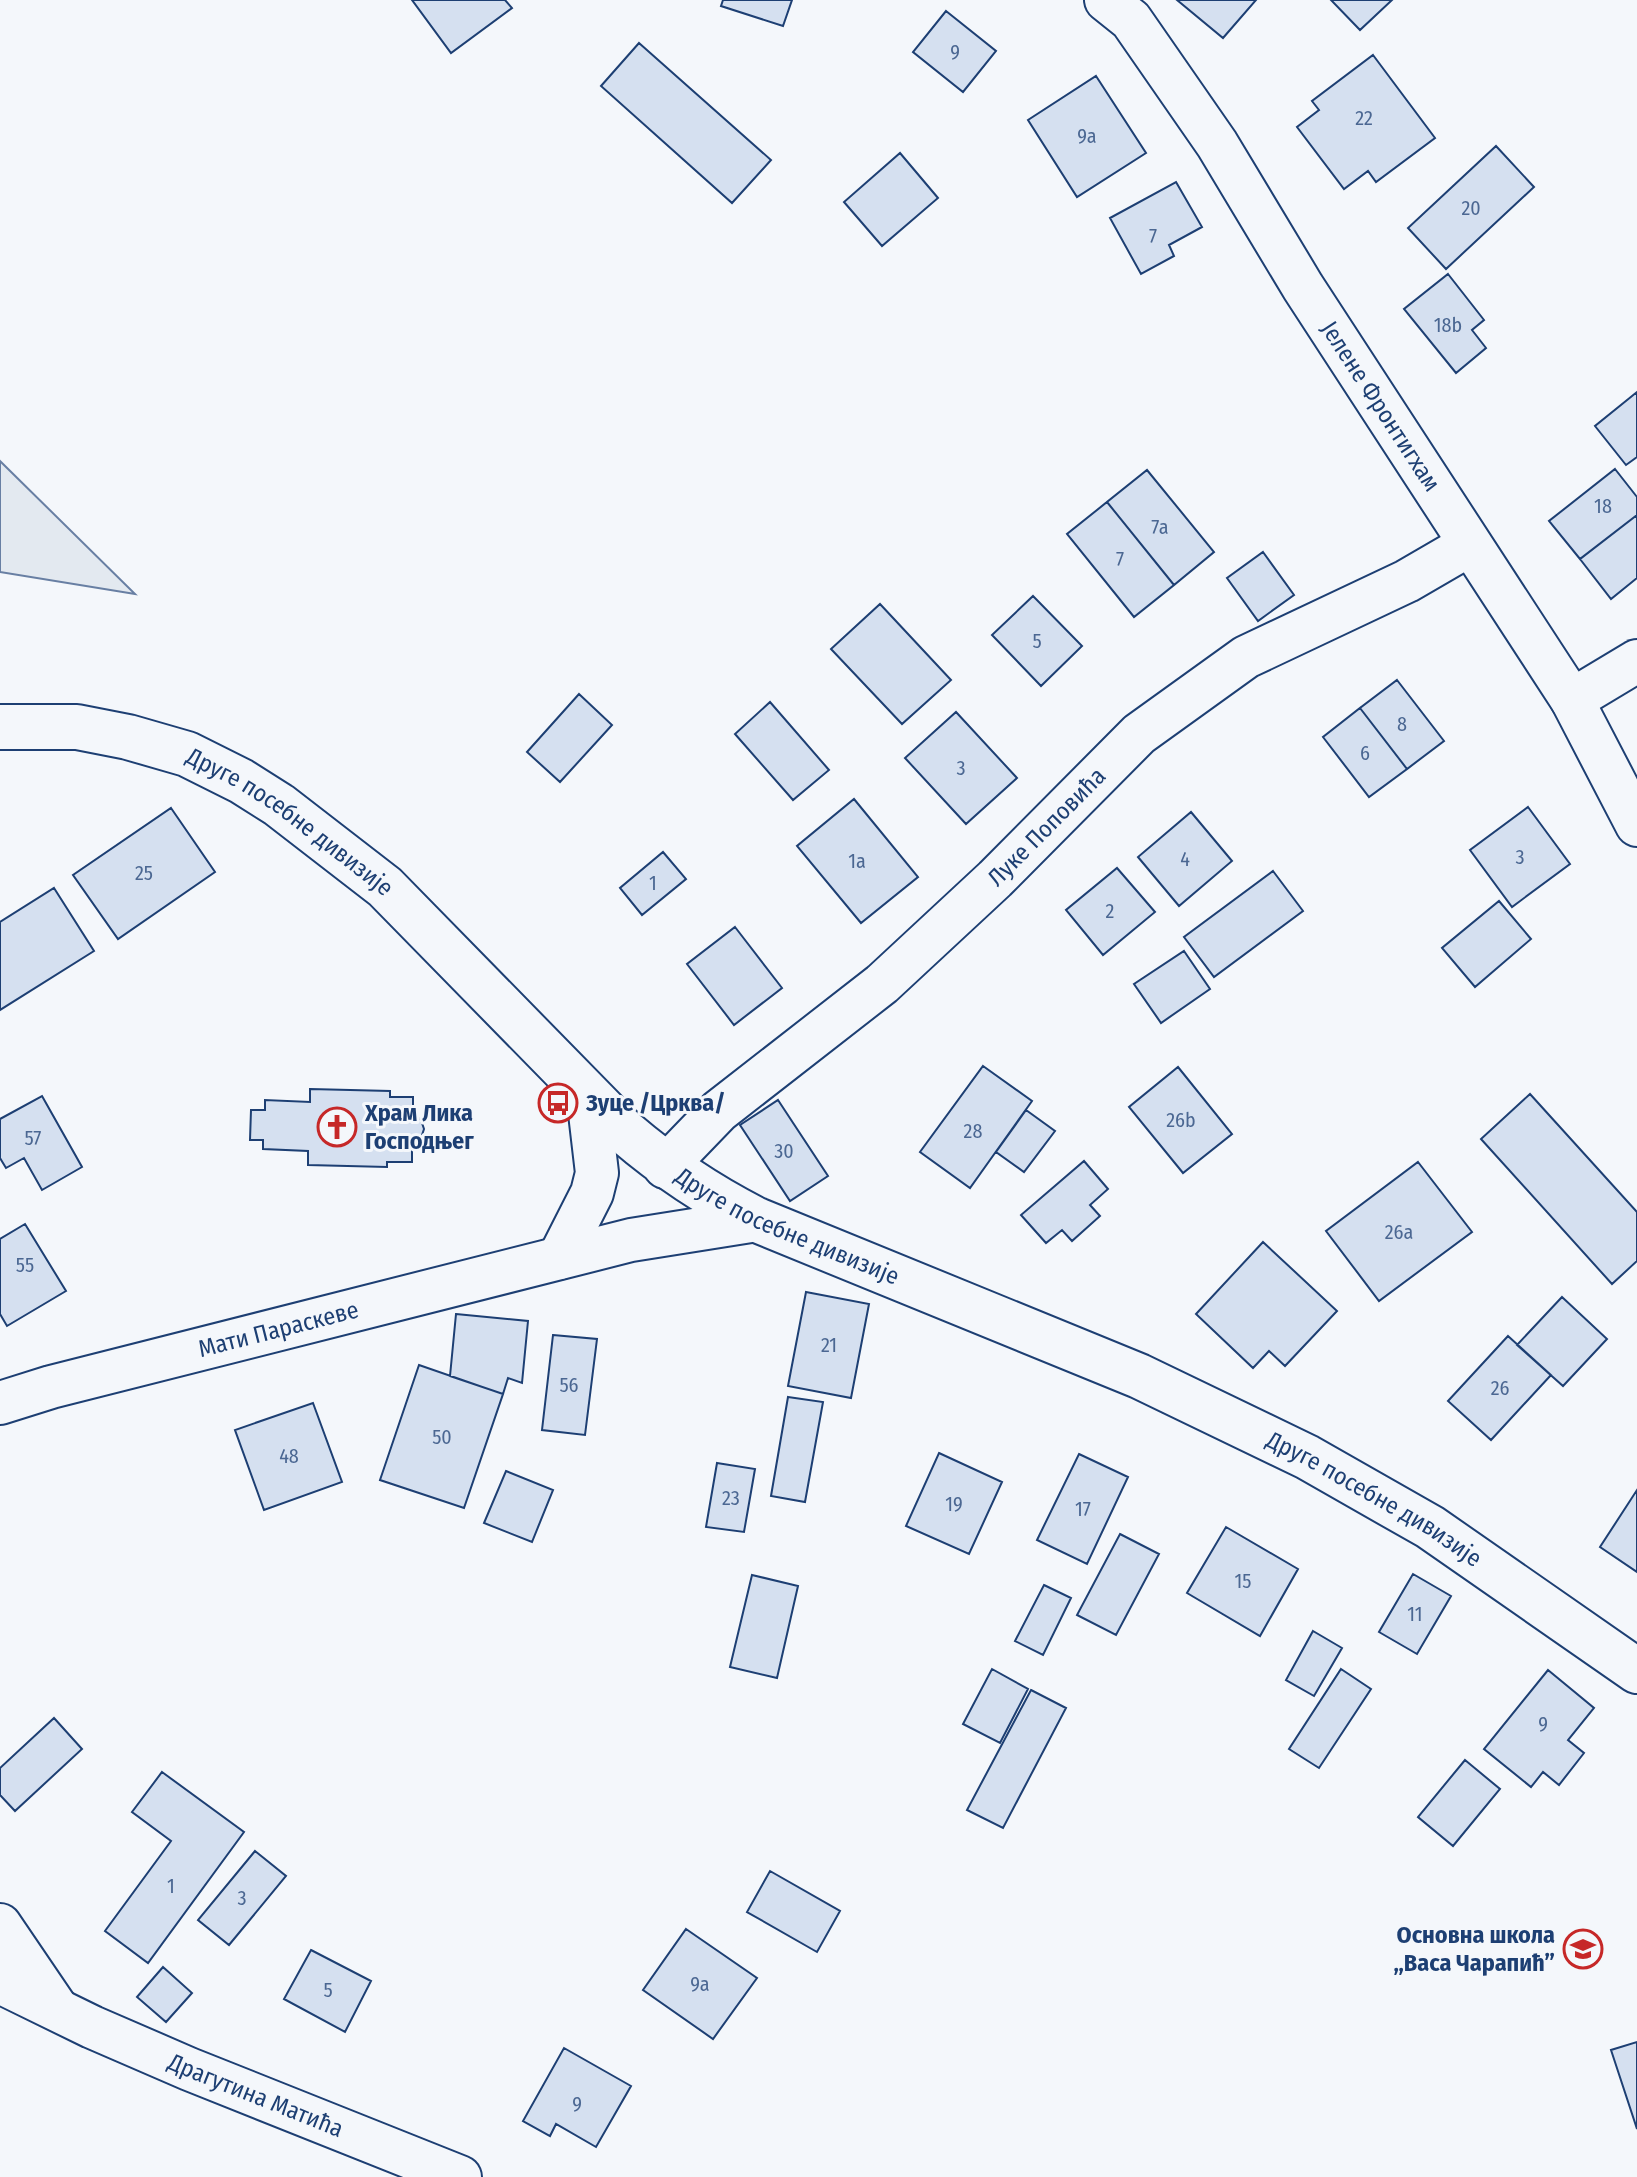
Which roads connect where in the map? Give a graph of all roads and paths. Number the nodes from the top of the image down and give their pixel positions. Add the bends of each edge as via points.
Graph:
1 (1111, 1) edge
2 (1469, 545) junction
3 (1637, 661) edge
4 (1572, 700) junction
5 (0, 727) edge
6 (1637, 825) edge
7 (588, 1096) junction
8 (665, 1167) junction
9 (757, 1220) junction
10 (559, 1258) junction
11 (0, 1403) edge
12 (1637, 1671) edge
13 (0, 1925) edge
14 (0, 1982) edge
15 (55, 2007) junction
16 (460, 2177) edge

1 - 2 street, Јелене Фронтигхам via 1131,20 1217,144
2 - 4 street, Јелене Фронтигхам
2 - 8 street, Луке Поповића via 1407,581 1246,657 1139,734 882,984 719,1111
3 - 4 street
4 - 6 street, Јелене Фронтигхам
5 - 7 street, Друге посебне дивизије via 77,727 128,737 187,754 241,781 385,887
7 - 8 street, Друге посебне дивизије
7 - 10 street via 597,1173
8 - 9 street, Друге посебне дивизије
9 - 10 street, Мати Параскеве via 631,1240
9 - 12 street, Друге посебне дивизије via 1139,1376 1307,1457 1430,1527
10 - 11 street, Мати Параскеве
13 - 15 street
14 - 15 street
15 - 16 street, Драгутина Матића via 189,2069

